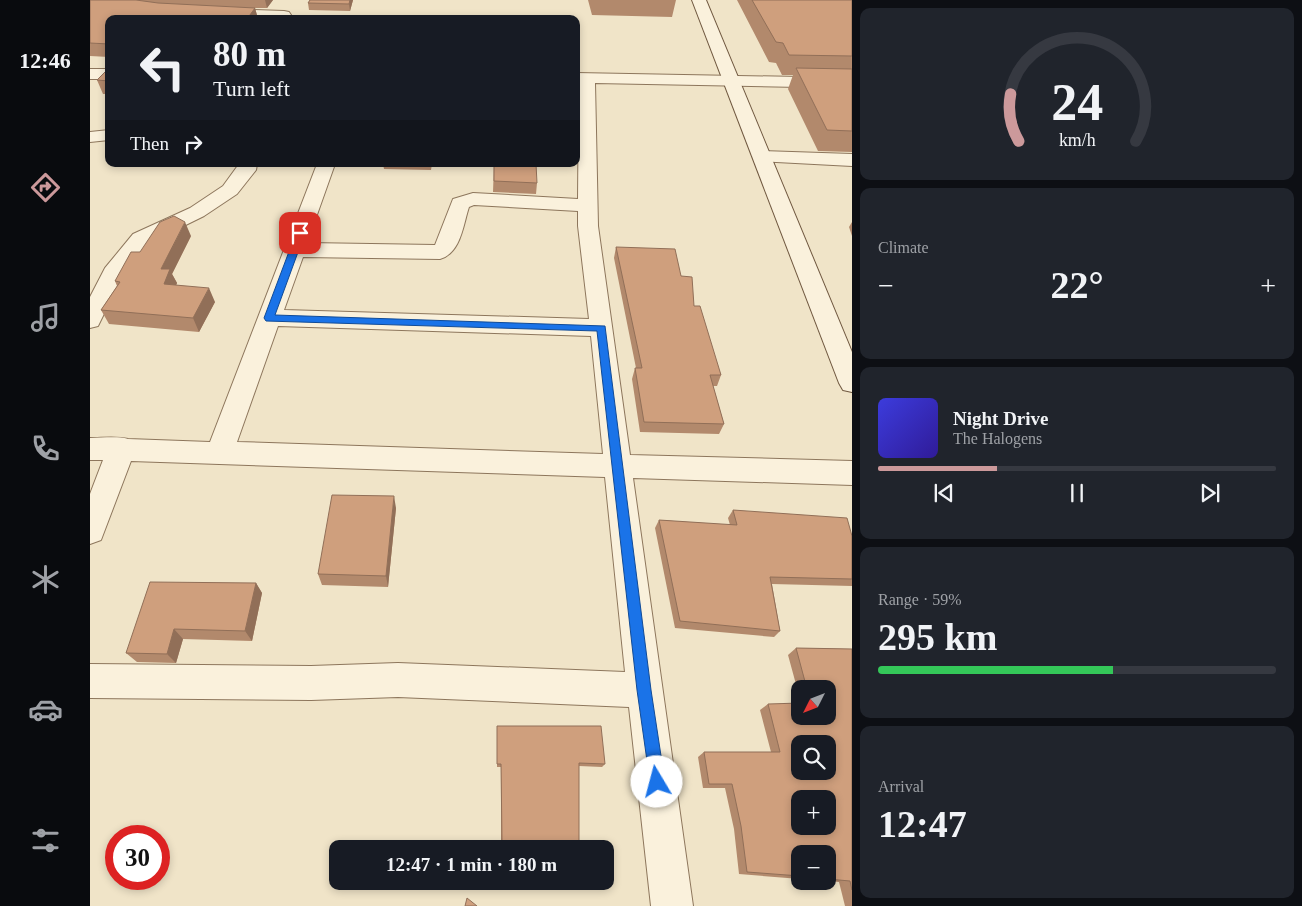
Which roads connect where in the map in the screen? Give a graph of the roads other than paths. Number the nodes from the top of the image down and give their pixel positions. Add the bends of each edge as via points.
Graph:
1 (291, 0) edge
2 (699, 0) edge
3 (209, 12) edge
4 (253, 15) edge
5 (284, 15) edge
6 (90, 74) edge
7 (105, 74) edge
8 (582, 78) edge
9 (731, 80) junction
10 (852, 83) edge
11 (105, 135) edge
12 (90, 137) edge
13 (762, 157) junction
14 (582, 158) edge
15 (852, 160) edge
16 (246, 167) edge
17 (325, 167) edge
18 (589, 206) junction
19 (294, 250) junction
20 (96, 296) edge
21 (269, 318) junction
22 (90, 320) edge
23 (602, 328) junction
24 (852, 384) edge
25 (122, 448) junction
26 (90, 449) edge
27 (220, 452) junction
28 (618, 466) junction
29 (852, 473) edge
30 (90, 531) edge
31 (90, 681) edge
32 (644, 690) junction
33 (672, 906) edge

1 - 5 street
2 - 9 street
3 - 4 street
6 - 7 street
8 - 9 street
8 - 14 street
9 - 10 street
9 - 13 street
11 - 12 street
13 - 15 street
13 - 24 street
14 - 18 street
16 - 20 street via 230,190 196,212 140,239
17 - 19 street
18 - 19 street via 473,199 460,203 446,247 440,252
18 - 23 street via 588,226
19 - 21 street
20 - 22 street
21 - 23 street
21 - 27 street
23 - 28 street
25 - 26 street
25 - 27 street
25 - 30 street
27 - 28 street
28 - 29 street
28 - 32 street
31 - 32 street via 310,683 398,680
32 - 33 street

